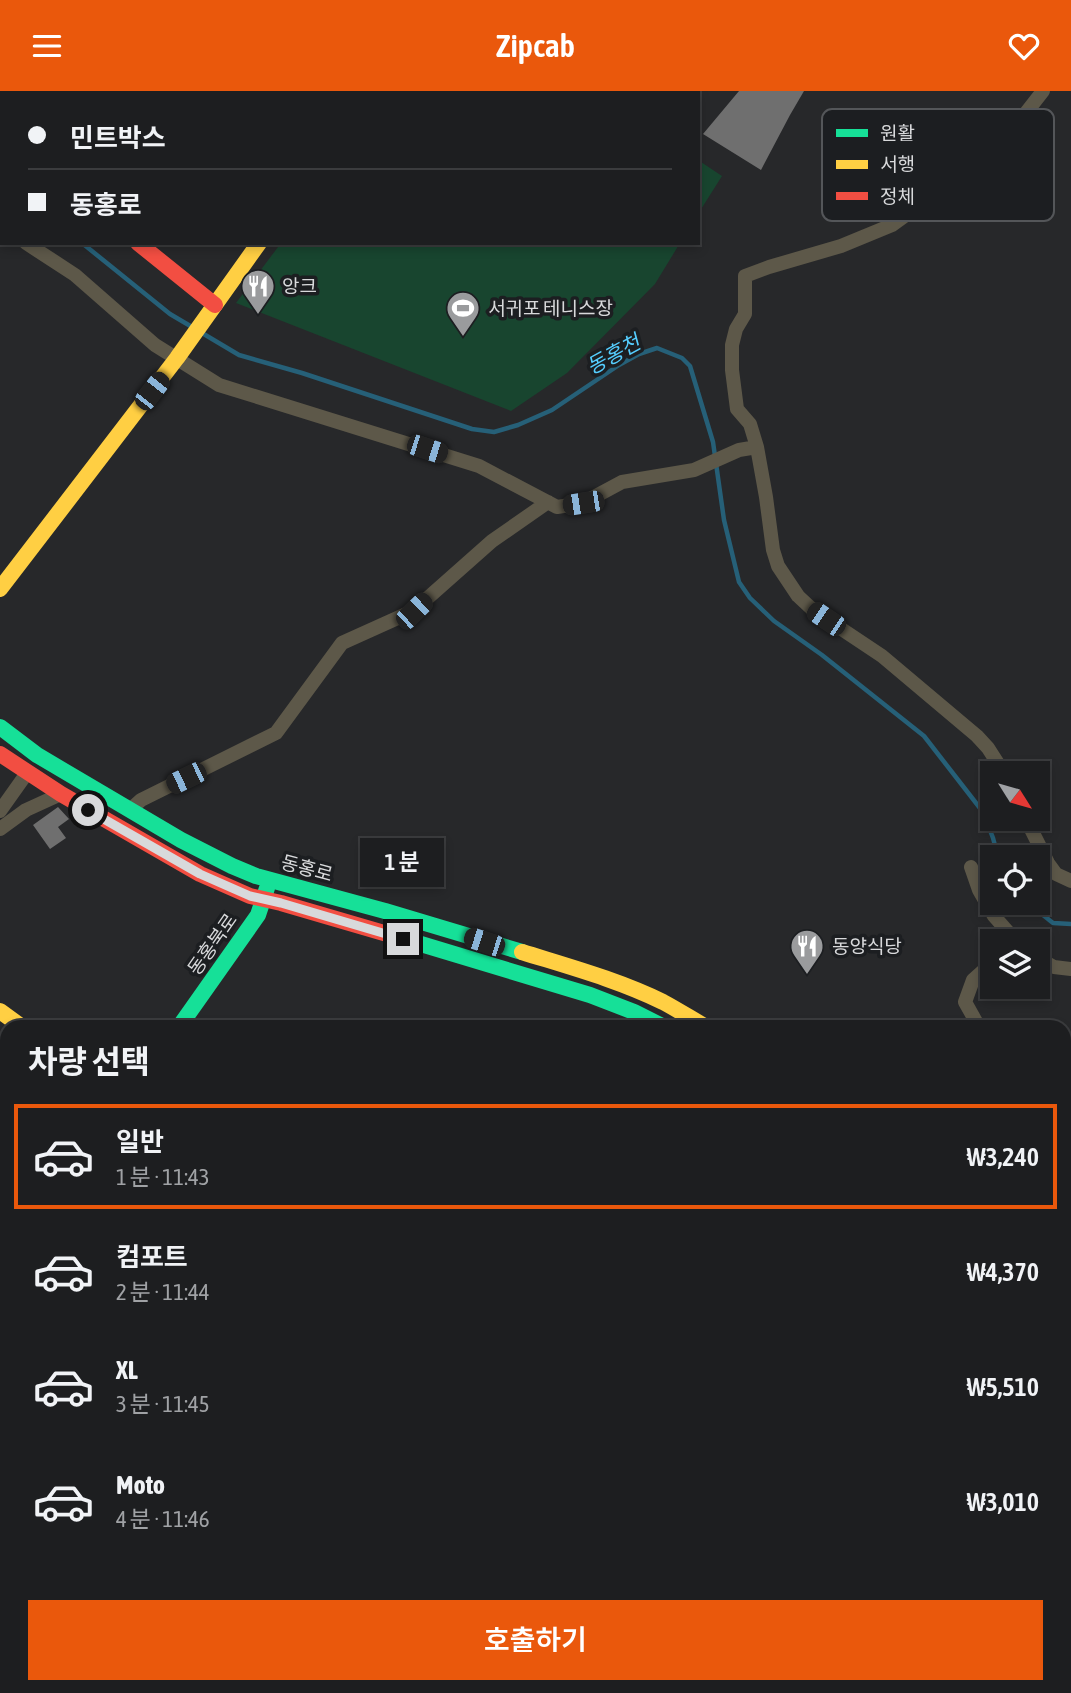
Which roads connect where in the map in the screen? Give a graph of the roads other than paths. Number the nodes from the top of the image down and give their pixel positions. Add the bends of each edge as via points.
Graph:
1 (1043, 91) edge
2 (1029, 109) edge
3 (897, 221) edge
4 (29, 245) edge
5 (140, 245) edge
6 (258, 245) edge
7 (211, 310) junction
8 (181, 352) junction
9 (757, 447) junction
10 (548, 502) junction
11 (0, 589) edge
12 (0, 727) edge
13 (0, 754) edge
14 (996, 761) edge
15 (27, 773) junction
16 (61, 794) junction
17 (131, 809) junction
18 (0, 811) edge
19 (0, 829) edge
20 (1032, 831) edge
21 (971, 867) dead end
22 (270, 880) junction
23 (1071, 881) edge
24 (264, 900) junction
25 (1005, 929) edge
26 (1050, 965) edge
27 (1071, 969) edge
28 (980, 974) edge
29 (184, 1020) edge
30 (650, 1020) edge
31 (693, 1020) edge
32 (975, 1020) edge

1 - 2 street
3 - 9 street via 841,246 745,276 744,314 732,345 732,370 737,409 750,423
4 - 8 street via 75,275 155,345
5 - 7 main road
6 - 7 main road
7 - 8 main road
8 - 10 street via 219,385 479,466
8 - 11 main road
9 - 10 street via 694,470 622,482 583,503 557,507
9 - 14 street via 772,549 798,596 882,656 962,723
10 - 17 street via 492,541 414,611 342,643 276,733
12 - 17 main road, 동홍로 via 37,755
13 - 15 main road
15 - 16 main road
15 - 18 street
16 - 19 street via 26,810
16 - 24 main road via 200,874
17 - 22 main road, 동홍로 via 210,856
20 - 23 street via 1056,874
21 - 25 street via 979,890
22 - 24 main road, 동홍북로
22 - 31 main road, 동홍로 via 597,975
24 - 29 main road, 동홍북로
24 - 30 main road via 590,995
26 - 27 street
28 - 32 street via 965,1002

